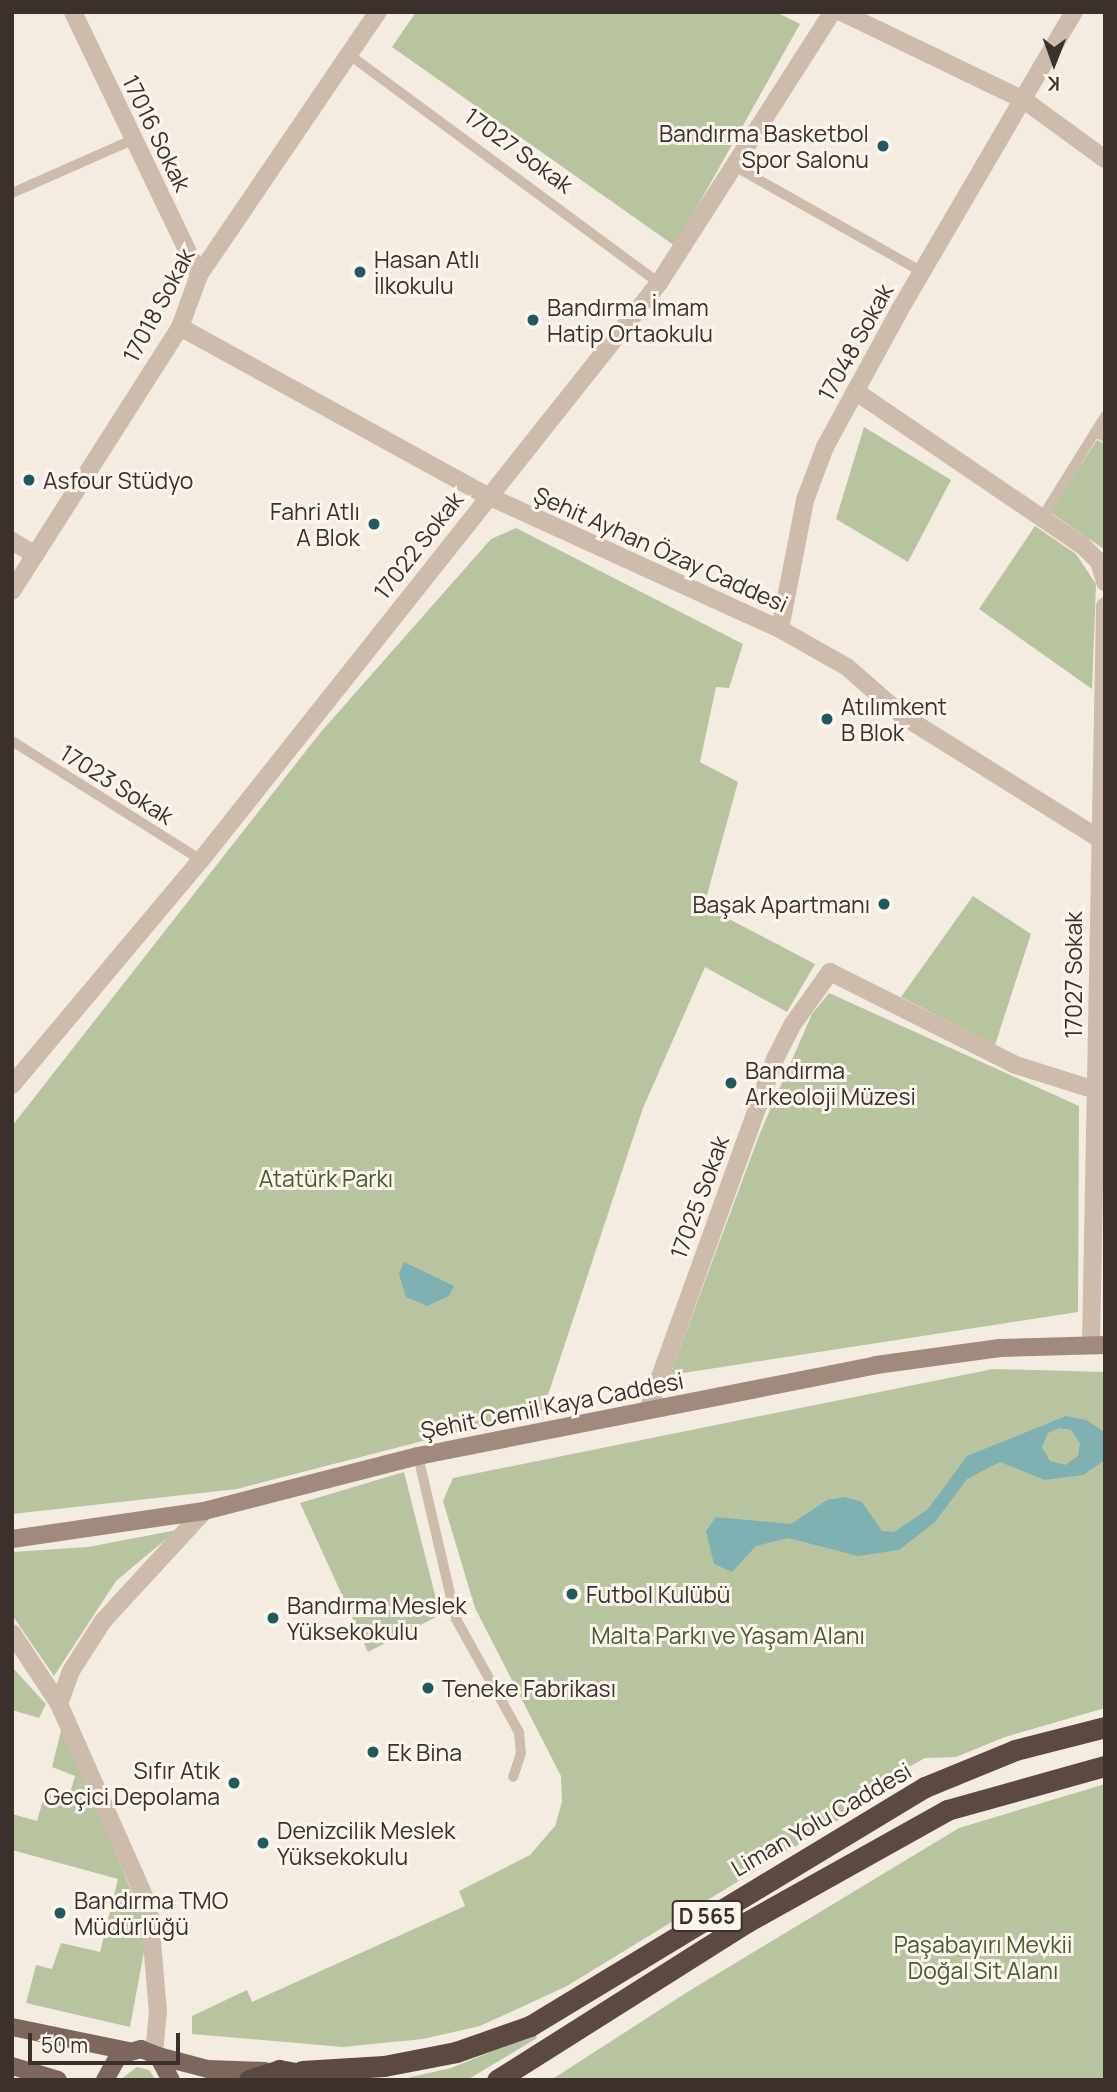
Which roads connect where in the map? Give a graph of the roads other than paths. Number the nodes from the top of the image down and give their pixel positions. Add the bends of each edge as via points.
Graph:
1 (73, 12) edge
2 (378, 12) edge
3 (832, 12) edge
4 (841, 12) edge
5 (1074, 12) edge
6 (351, 56) junction
7 (1024, 100) junction
8 (131, 140) junction
9 (1105, 159) edge
10 (736, 167) junction
11 (12, 193) edge
12 (922, 272) junction
13 (199, 275) junction
14 (659, 283) junction
15 (180, 327) junction
16 (855, 391) junction
17 (1105, 416) edge
18 (1100, 435) edge
19 (488, 496) junction
20 (1041, 519) junction
21 (12, 541) edge
22 (35, 555) junction
23 (1105, 582) edge
24 (12, 591) edge
25 (1105, 606) edge
26 (780, 629) junction
27 (1104, 645) edge
28 (12, 741) edge
29 (1102, 841) edge
30 (201, 860) junction
31 (12, 1085) edge
32 (1101, 1093) edge
33 (1098, 1344) edge
34 (648, 1410) junction
35 (418, 1456) junction
36 (204, 1511) junction
37 (12, 1539) edge
38 (12, 1633) edge
39 (59, 1704) junction
40 (1105, 1727) edge
41 (1105, 1766) edge
42 (513, 1777) dead end
43 (156, 2000) junction
44 (12, 2027) edge
45 (131, 2050) junction
46 (156, 2054) junction
47 (12, 2066) edge
48 (279, 2070) junction
49 (302, 2071) junction
50 (58, 2080) edge
51 (106, 2080) edge
52 (171, 2080) edge
53 (249, 2080) edge
54 (323, 2080) edge
55 (497, 2080) edge

1 - 8 street, 17016 Sokak
2 - 6 street, 17018 Sokak
3 - 10 street, 17022 Sokak
4 - 7 street
5 - 7 street, 17048 Sokak
6 - 13 street, 17018 Sokak
6 - 14 lane, 17027 Sokak
7 - 9 street
7 - 12 street, 17048 Sokak
8 - 11 lane
8 - 13 street, 17016 Sokak
10 - 12 lane
10 - 14 street, 17022 Sokak
12 - 16 street, 17048 Sokak
13 - 15 street, 17018 Sokak
14 - 19 street, 17022 Sokak
15 - 19 street, Şehit Ayhan Özay Caddesi
15 - 22 street, 17018 Sokak
16 - 20 street
16 - 26 street, 17048 Sokak via 825,447 805,500
17 - 18 lane
18 - 20 lane
19 - 26 street, Şehit Ayhan Özay Caddesi
19 - 30 street, 17022 Sokak
20 - 23 street via 1091,553
21 - 22 street
22 - 24 street, 17018 Sokak
25 - 27 street, 17027 Sokak
26 - 29 street, Şehit Ayhan Özay Caddesi via 847,667 903,716
27 - 29 street, 17027 Sokak
28 - 30 lane, 17023 Sokak
29 - 32 street, 17027 Sokak
30 - 31 street, 17022 Sokak
32 - 33 street, 17027 Sokak
32 - 34 street, 17025 Sokak via 1016,1065 830,972 776,1057
33 - 34 street, Şehit Cemil Kaya Caddesi via 1032,1345 916,1359
34 - 35 street, Şehit Cemil Kaya Caddesi
35 - 36 street, Şehit Cemil Kaya Caddesi
35 - 42 lane via 456,1619 519,1732 521,1753
36 - 37 street, Şehit Cemil Kaya Caddesi
36 - 39 street via 103,1621 71,1671
38 - 39 street
39 - 43 street via 149,1907
40 - 49 highway, Liman Yolu Caddesi / D 565 via 1015,1750 925,1787 530,2026 456,2052 384,2066
41 - 55 highway, D 565 via 947,1810 747,1922
43 - 45 street
43 - 46 street
44 - 45 main road
45 - 46 main road
45 - 51 main road via 112,2062
46 - 48 main road via 232,2072
46 - 52 main road
47 - 50 main road
48 - 49 highway, D 565
48 - 53 highway, D 565
49 - 54 highway, D 565

